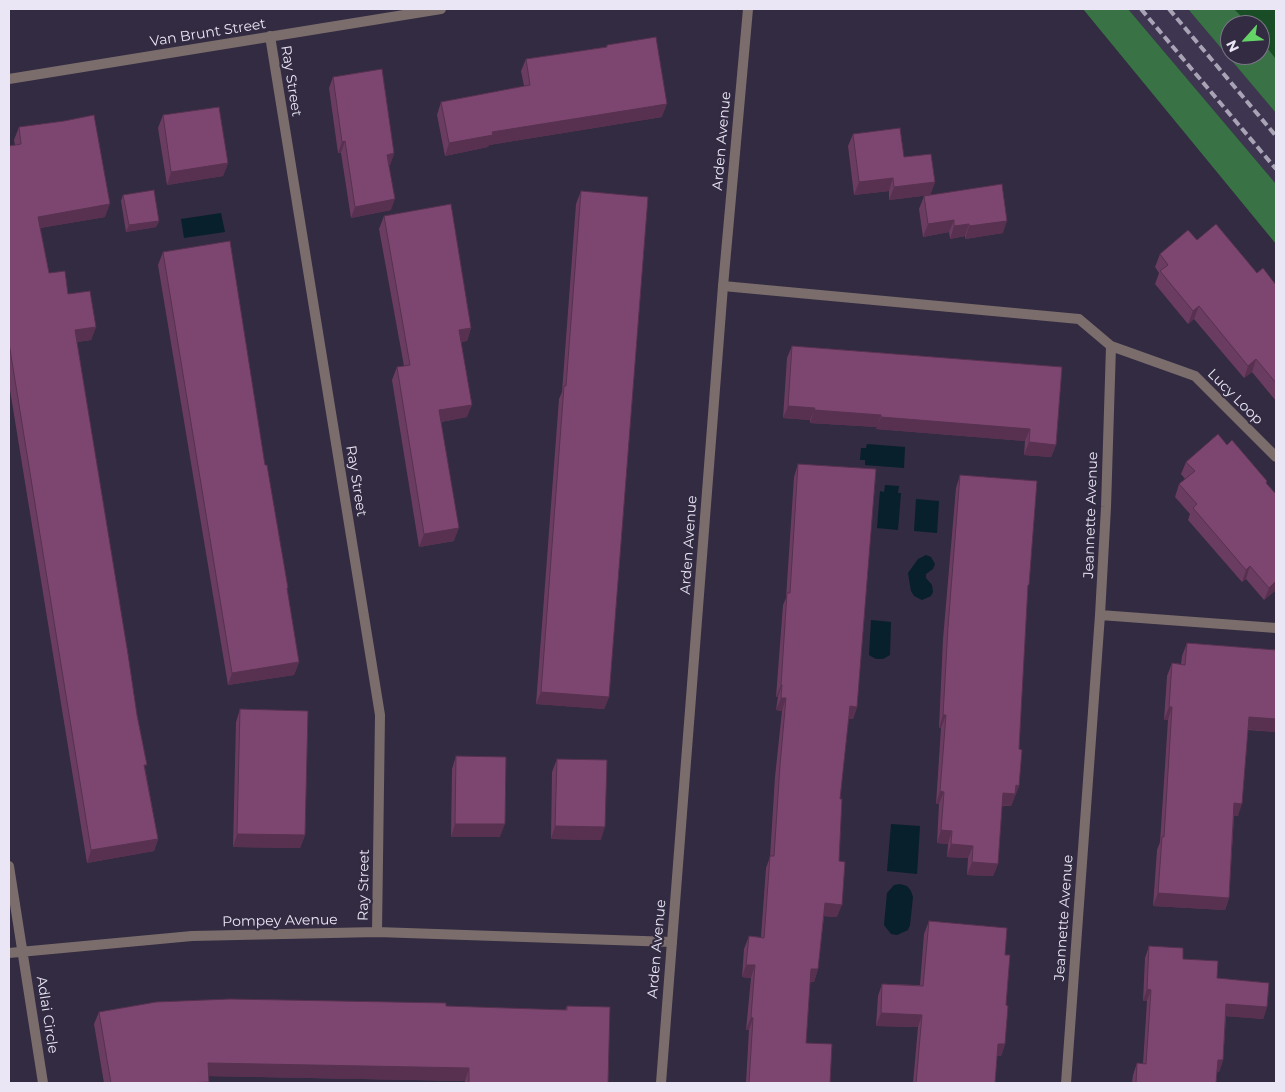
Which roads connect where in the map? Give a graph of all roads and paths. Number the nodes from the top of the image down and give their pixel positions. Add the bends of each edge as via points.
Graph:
1 (441, 9) edge
2 (748, 9) edge
3 (270, 36) junction
4 (9, 79) edge
5 (723, 286) junction
6 (1111, 346) junction
7 (1276, 457) edge
8 (1100, 615) junction
9 (1276, 628) edge
10 (9, 866) edge
11 (377, 932) junction
12 (672, 942) junction
13 (23, 950) junction
14 (9, 953) edge
15 (43, 1083) edge
16 (661, 1083) edge
17 (1066, 1083) edge

1 - 3 street, Van Brunt Street
2 - 5 street, Arden Avenue
3 - 4 street, Van Brunt Street
3 - 11 street, Ray Street via 380,715
5 - 6 street via 1079,319
5 - 12 street, Arden Avenue
6 - 7 street, Lucy Loop via 1195,376
6 - 8 street, Jeannette Avenue
8 - 9 street
8 - 17 street, Jeannette Avenue
10 - 13 street, Adlai Circle
11 - 12 street, Pompey Avenue
11 - 13 street, Pompey Avenue via 192,936
12 - 16 street, Arden Avenue
13 - 14 street, Pompey Avenue
13 - 15 street, Adlai Circle

